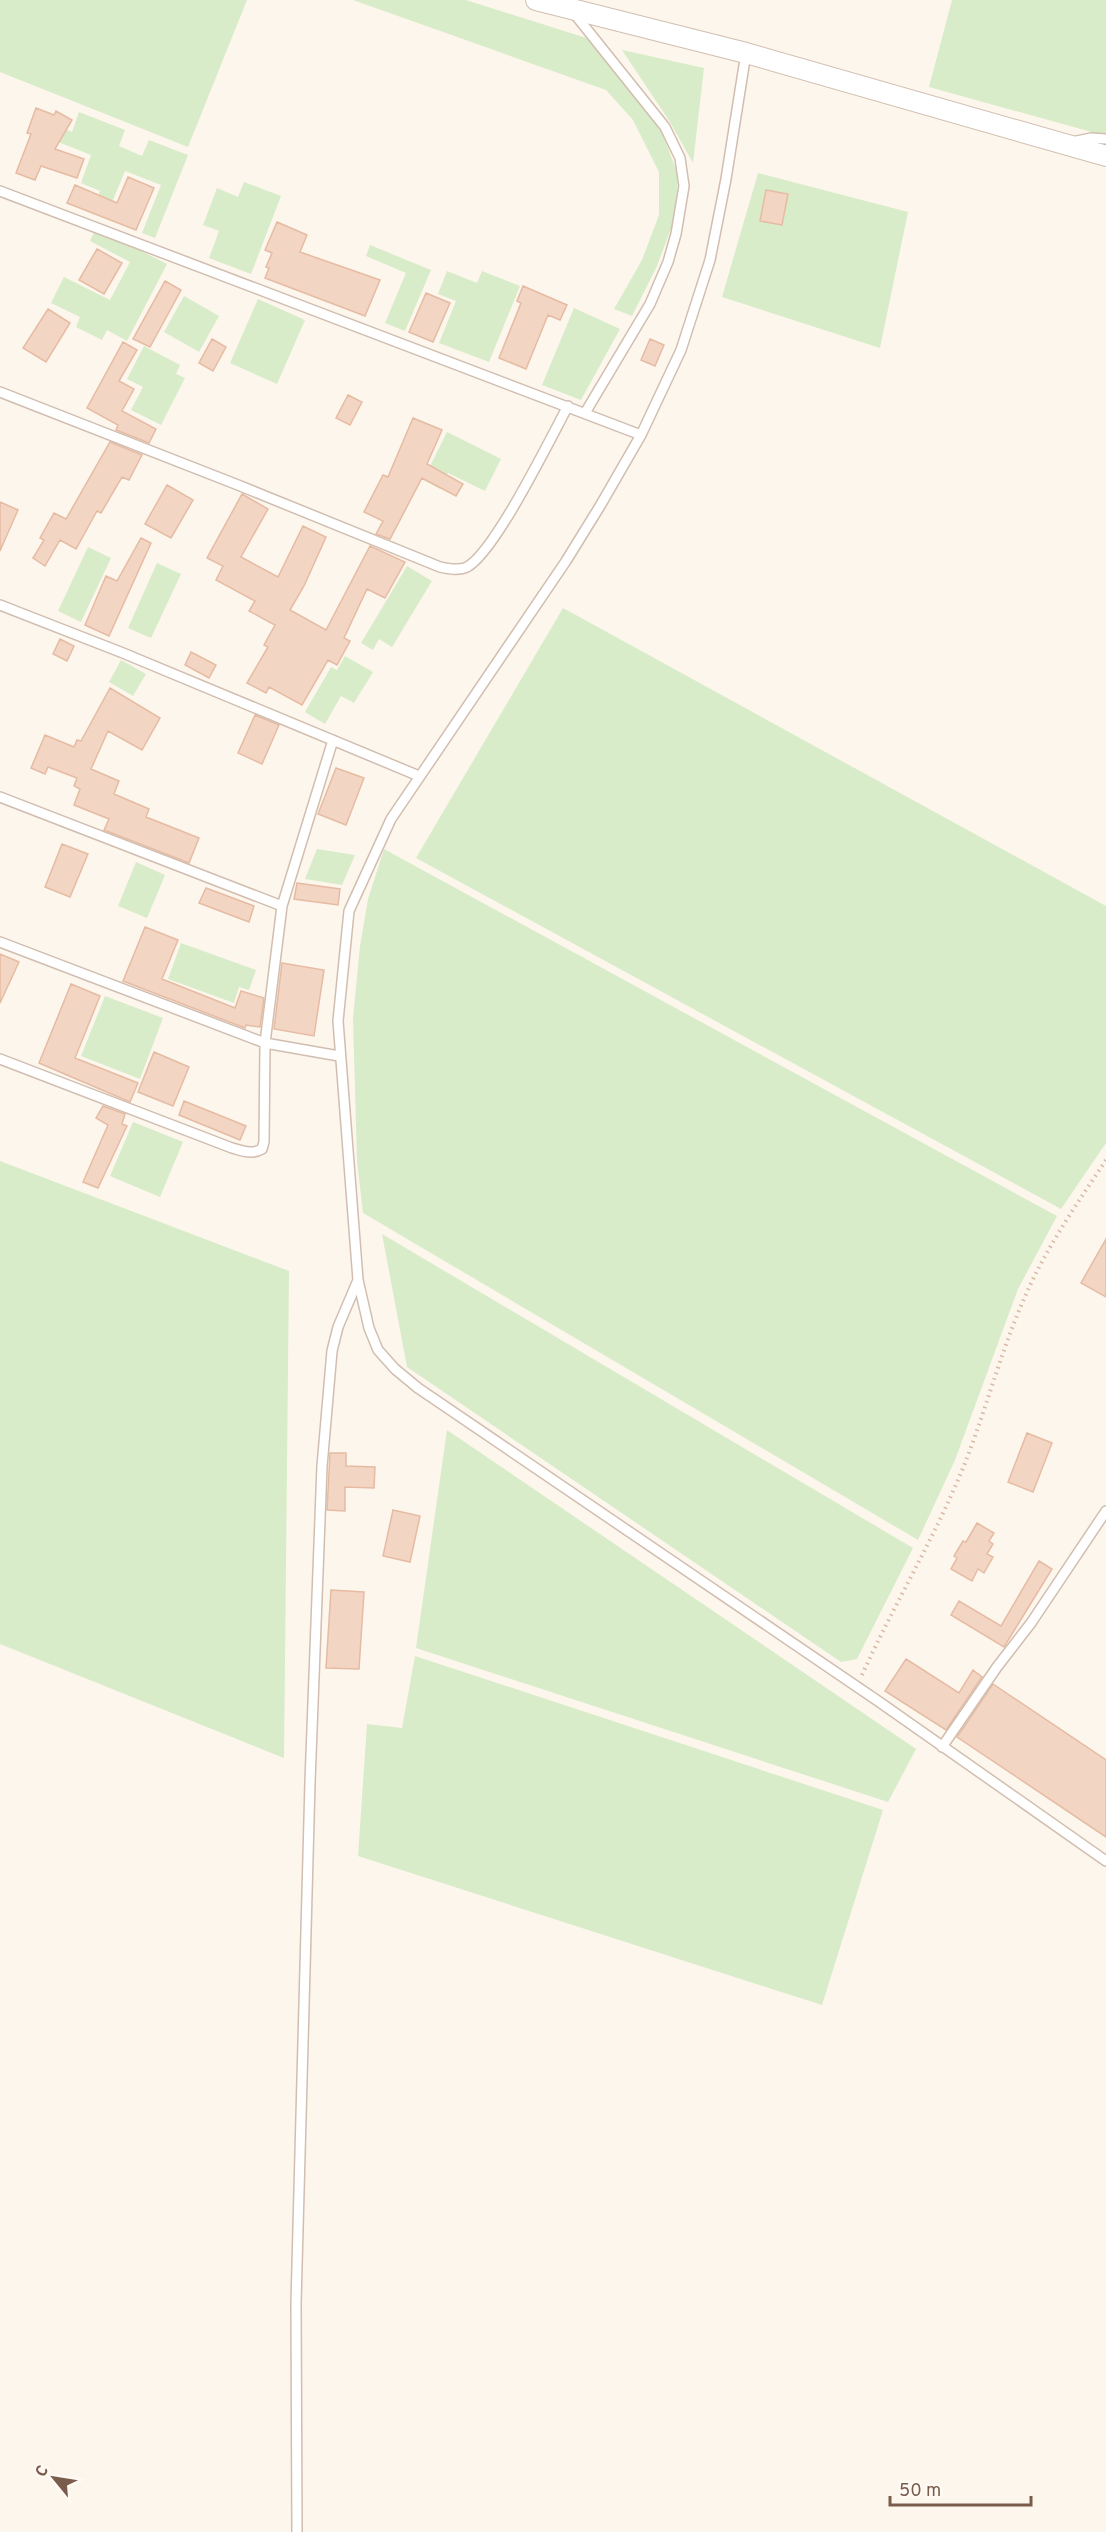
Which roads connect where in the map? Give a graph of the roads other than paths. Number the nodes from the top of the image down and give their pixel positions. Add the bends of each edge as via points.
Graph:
1 (536, 0) edge
2 (568, 4) edge
3 (746, 53) junction
4 (1106, 139) edge
5 (1064, 143) junction
6 (1106, 156) edge
7 (0, 191) edge
8 (0, 392) edge
9 (568, 406) junction
10 (585, 413) junction
11 (641, 435) junction
12 (0, 605) edge
13 (333, 740) junction
14 (419, 776) junction
15 (0, 796) edge
16 (282, 906) junction
17 (0, 942) edge
18 (265, 1043) junction
19 (339, 1056) junction
20 (0, 1059) edge
21 (358, 1280) junction
22 (1106, 1511) edge
23 (942, 1747) junction
24 (1106, 1861) edge
25 (297, 2532) edge

1 - 2 street
2 - 3 street
2 - 10 lane via 665,128 680,158 683,178 682,207 668,262 650,304
3 - 5 street
3 - 11 lane via 710,260 681,350
4 - 5 lane
5 - 6 street
7 - 9 lane
8 - 9 lane via 455,570 466,568 478,558 505,520
9 - 10 lane
10 - 11 lane
11 - 14 lane via 566,561
12 - 13 lane
13 - 14 lane
13 - 16 lane
14 - 19 lane via 390,819 349,911 338,1021
15 - 16 lane
16 - 18 lane
17 - 18 lane
18 - 19 lane
18 - 20 lane via 264,1142 262,1149 250,1154
19 - 21 lane
21 - 23 lane via 378,1350 418,1388
21 - 25 lane via 332,1351 322,1466 296,2303
22 - 23 lane
23 - 24 lane

